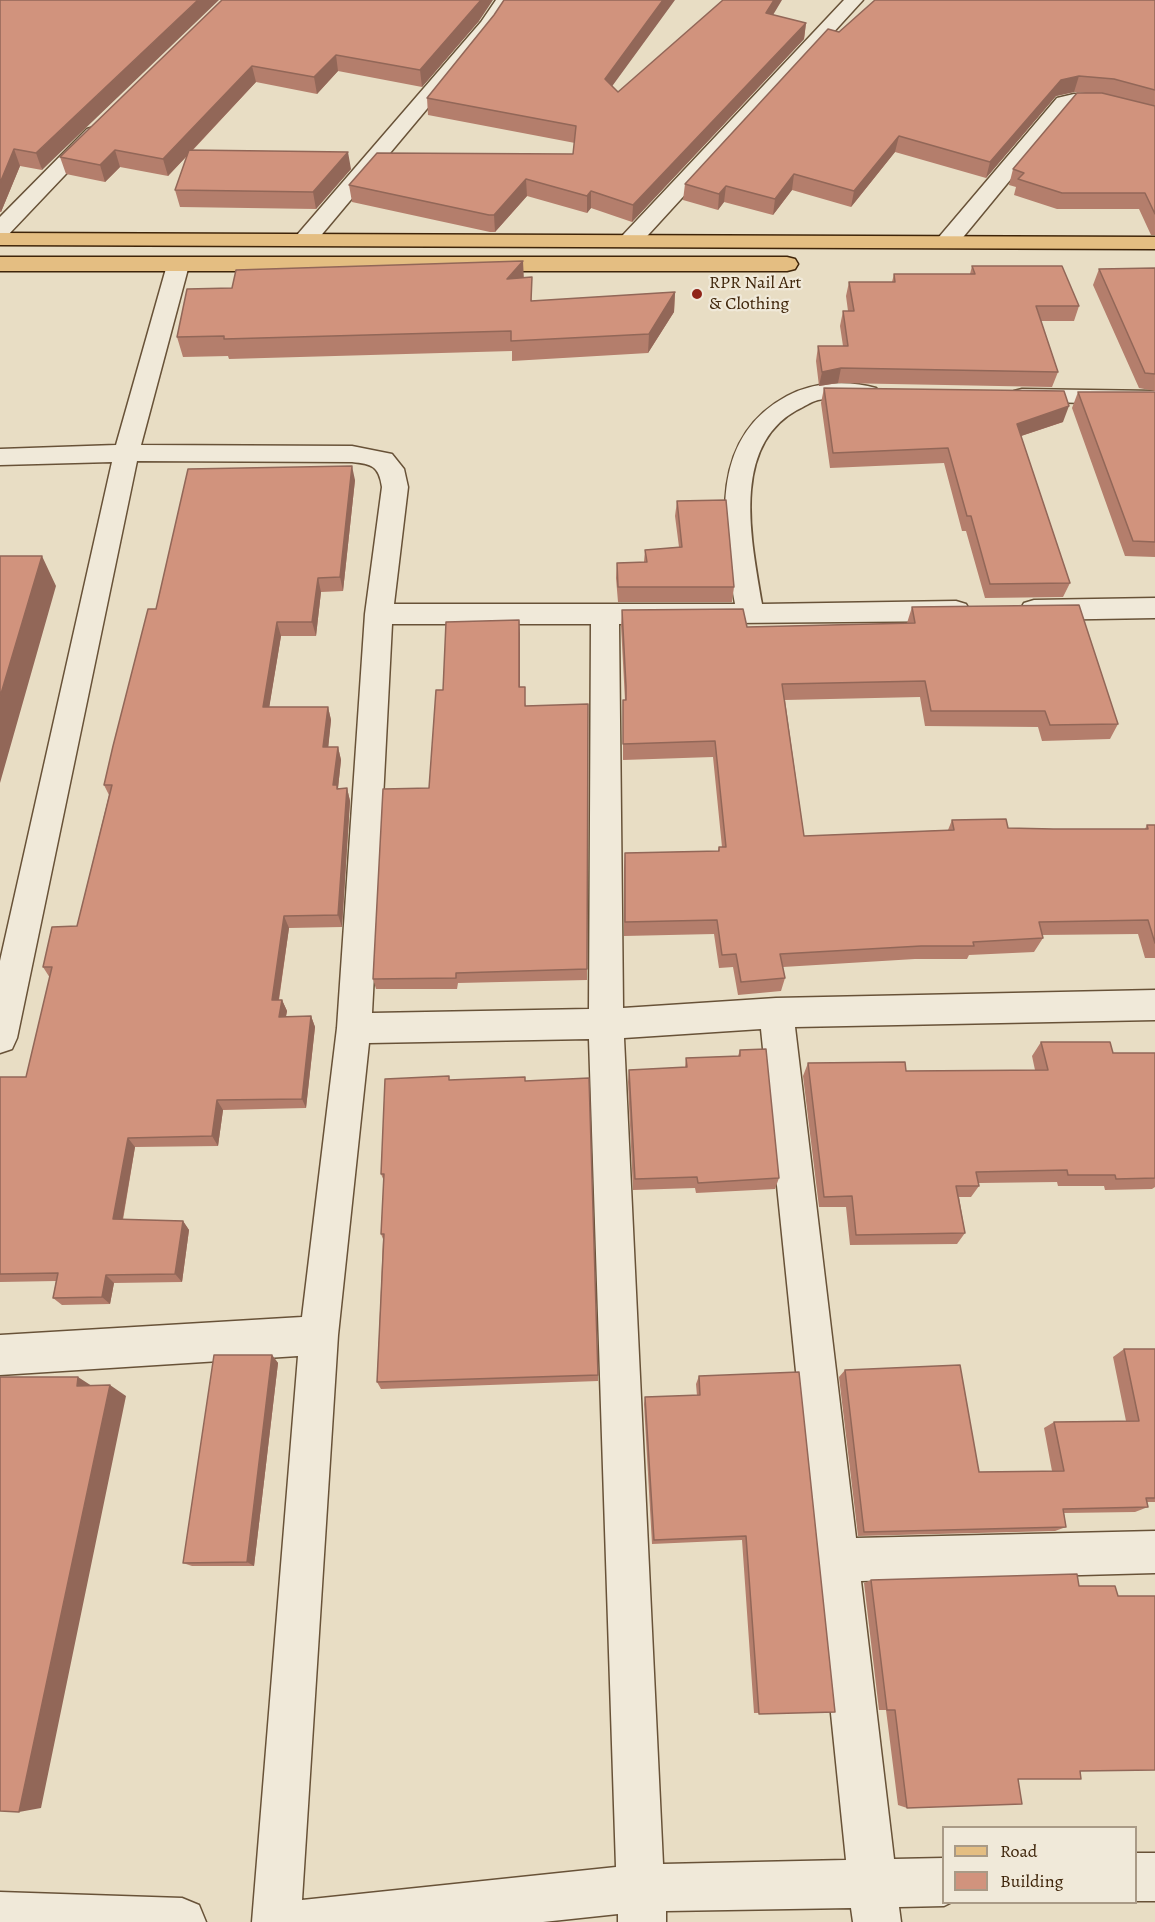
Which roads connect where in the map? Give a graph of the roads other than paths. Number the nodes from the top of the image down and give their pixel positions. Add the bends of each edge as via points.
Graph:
1 (505, 0) edge
2 (854, 0) edge
3 (1155, 115) edge
4 (109, 119) edge
5 (0, 230) edge
6 (0, 239) edge
7 (305, 240) junction
8 (630, 241) junction
9 (947, 242) junction
10 (1155, 243) edge
11 (0, 264) edge
12 (805, 264) dead end
13 (1062, 264) edge
14 (1155, 264) edge
15 (178, 265) junction
16 (897, 393) edge
17 (992, 395) edge
18 (1152, 405) edge
19 (126, 453) junction
20 (0, 457) edge
21 (1155, 608) edge
22 (1012, 610) edge
23 (976, 611) edge
24 (605, 613) junction
25 (379, 614) junction
26 (750, 614) junction
27 (1155, 1005) edge
28 (776, 1013) junction
29 (606, 1024) junction
30 (354, 1028) junction
31 (0, 1038) edge
32 (319, 1335) junction
33 (0, 1355) edge
34 (1155, 1552) edge
35 (837, 1560) junction
36 (1155, 1877) edge
37 (1137, 1878) edge
38 (942, 1883) edge
39 (875, 1903) edge
40 (642, 1905) edge
41 (0, 1916) edge
42 (183, 1922) edge
43 (276, 1922) edge
44 (307, 1922) edge

1 - 7 street
2 - 8 street
3 - 9 street via 1090,100 1064,102
4 - 5 street
6 - 7 main road
7 - 8 main road
8 - 9 main road
9 - 10 main road
11 - 15 main road
12 - 15 main road
13 - 14 main road
15 - 19 street
16 - 26 street via 806,395 780,408 757,430 746,453 736,510
17 - 18 street
19 - 20 street
19 - 25 street via 352,454 387,461 393,470 395,487
19 - 31 street
21 - 22 street
23 - 26 street
24 - 25 street
24 - 26 street
24 - 29 street
25 - 30 street
27 - 28 street
28 - 29 street
28 - 35 street
29 - 30 street
29 - 40 street
30 - 32 street
32 - 33 street
32 - 43 street
34 - 35 street
35 - 39 street
36 - 37 street
38 - 39 street
39 - 40 street
40 - 44 street
41 - 42 street

